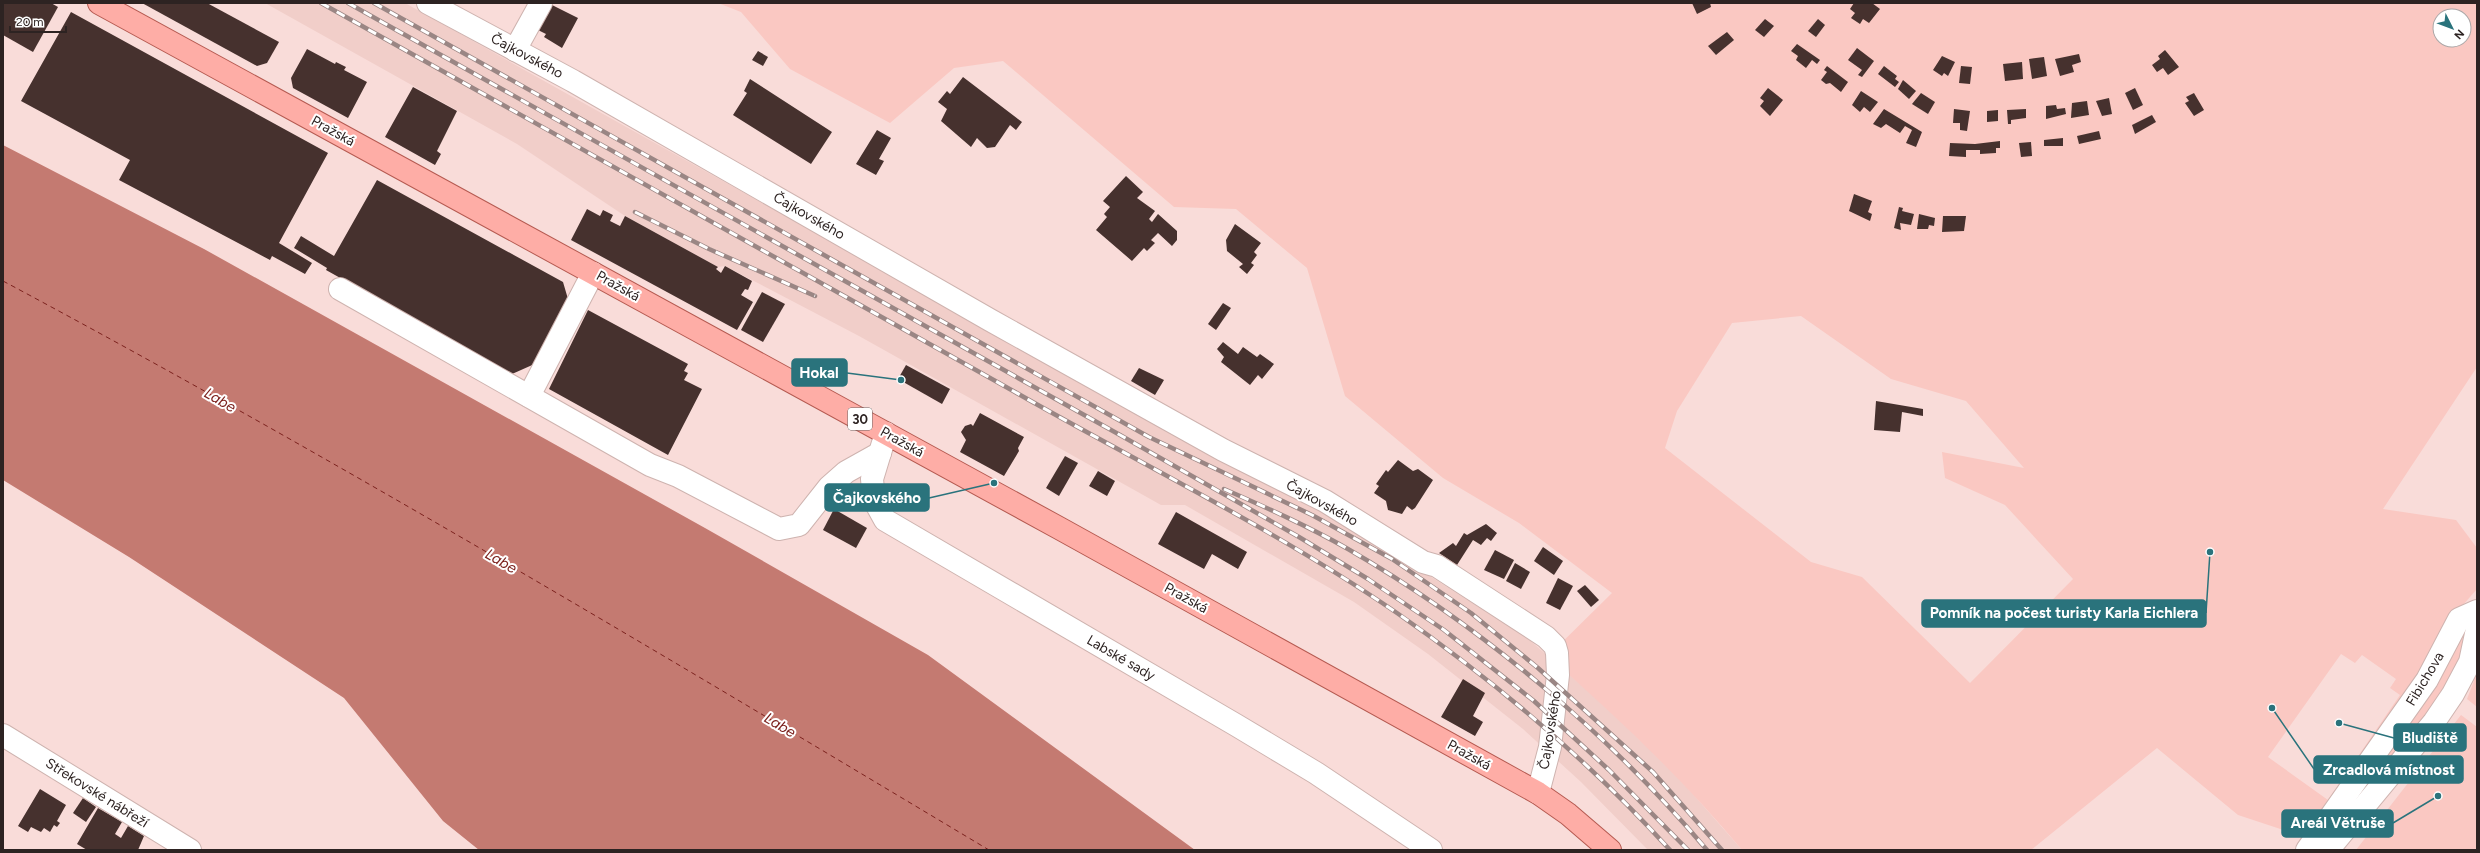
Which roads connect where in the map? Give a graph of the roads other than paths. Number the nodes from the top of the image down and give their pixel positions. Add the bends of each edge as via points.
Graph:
1 (99, 3) edge
2 (428, 3) edge
3 (541, 3) edge
4 (516, 50) junction
5 (593, 273) junction
6 (340, 289) dead end
7 (529, 396) junction
8 (883, 443) junction
9 (2477, 611) edge
10 (2477, 629) edge
11 (3, 735) edge
12 (1538, 793) junction
13 (190, 850) edge
14 (1431, 850) edge
15 (1610, 850) edge
16 (2307, 850) edge
17 (2328, 850) edge

1 - 5 main road, Pražská / 30
2 - 4 street, Čajkovského
3 - 4 street
4 - 12 street, Čajkovského via 1223,450 1325,501 1423,562 1437,566 1546,637 1555,646 1558,675 1550,748
5 - 7 street
5 - 8 main road, Pražská / 30
6 - 7 street
7 - 8 street via 650,466 678,476 778,529 799,525 829,487
8 - 12 main road, Pražská / 30
8 - 14 street, Labské sady via 872,479 874,500 885,520 1316,773
9 - 16 street, Fibichova via 2459,619 2427,680
10 - 17 street via 2470,662 2449,700 2434,722
11 - 13 street, Střekovské nábřeží
12 - 15 main road, Pražská / 30 via 1568,814

